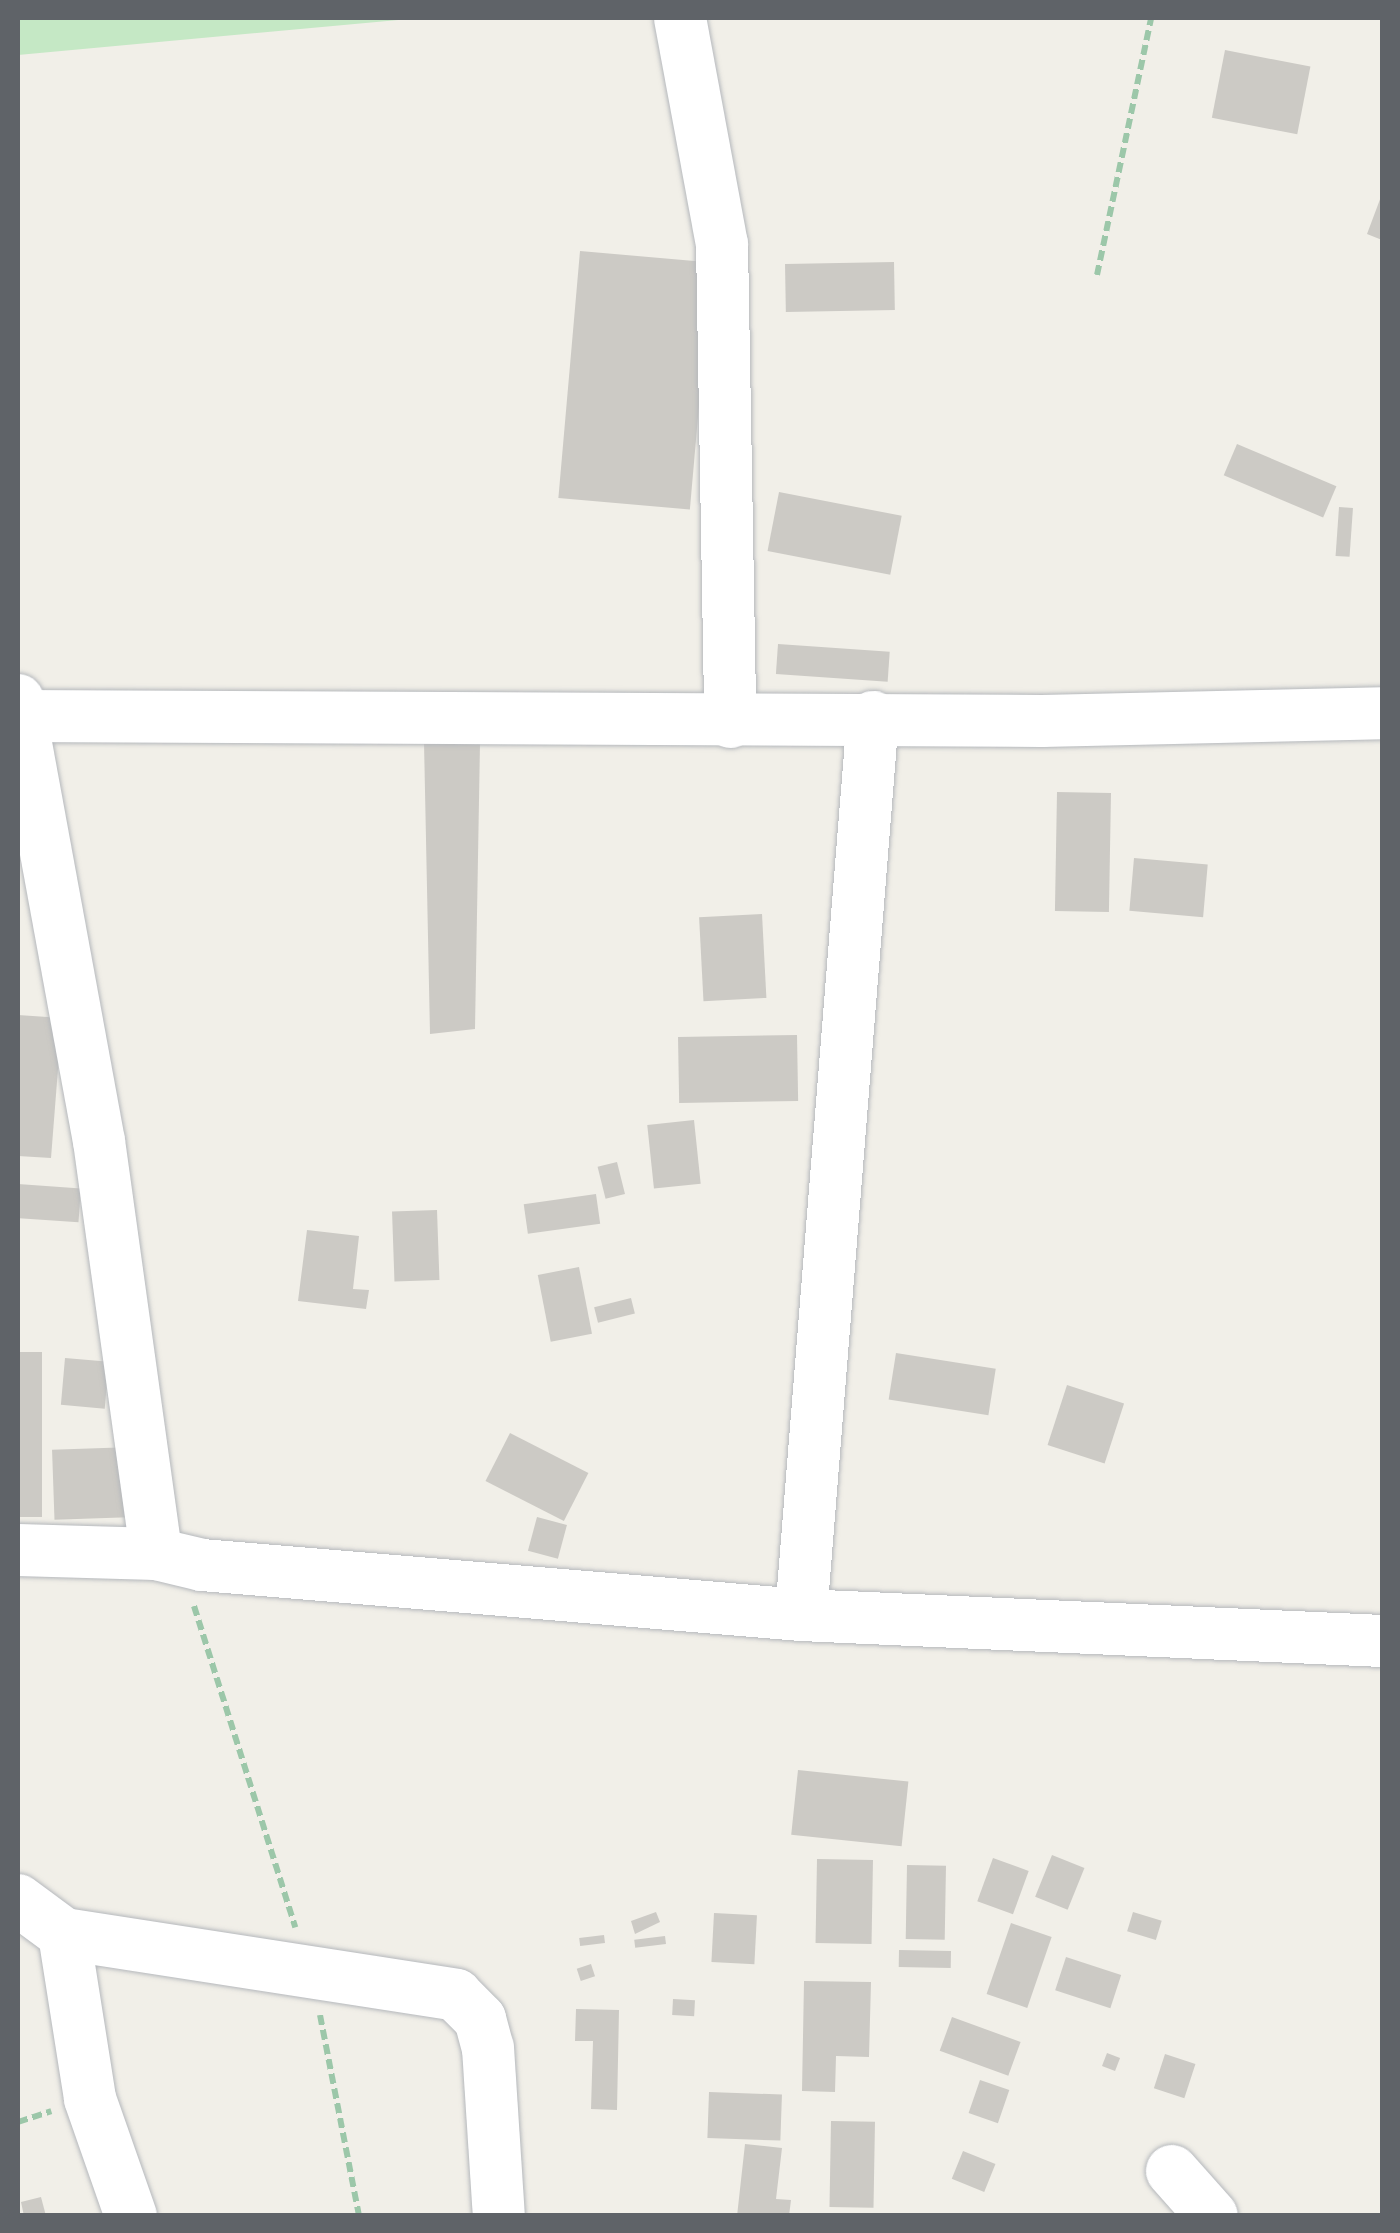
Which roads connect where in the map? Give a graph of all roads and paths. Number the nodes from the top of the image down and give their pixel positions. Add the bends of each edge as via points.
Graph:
1 (680, 18) edge
2 (1151, 18) edge
3 (1097, 275) dead end
4 (18, 711) edge
5 (1382, 713) edge
6 (873, 717) junction
7 (730, 722) junction
8 (18, 1550) edge
9 (179, 1560) junction
10 (801, 1615) junction
11 (1382, 1641) edge
12 (18, 1900) edge
13 (64, 1934) junction
14 (314, 1971) junction
15 (1172, 2171) dead end
16 (131, 2216) edge
17 (358, 2216) edge
18 (499, 2216) edge
19 (1212, 2216) edge

1 - 7 street via 722,244
2 - 3 path
4 - 7 street
4 - 9 street
5 - 6 street
6 - 7 street
6 - 10 street
8 - 9 street
9 - 10 street
9 - 14 path via 228,1694 267,1861
10 - 11 street
12 - 13 street
13 - 14 street
13 - 16 street via 90,2100
14 - 17 path
14 - 18 street via 456,1995 480,2019
15 - 19 street

